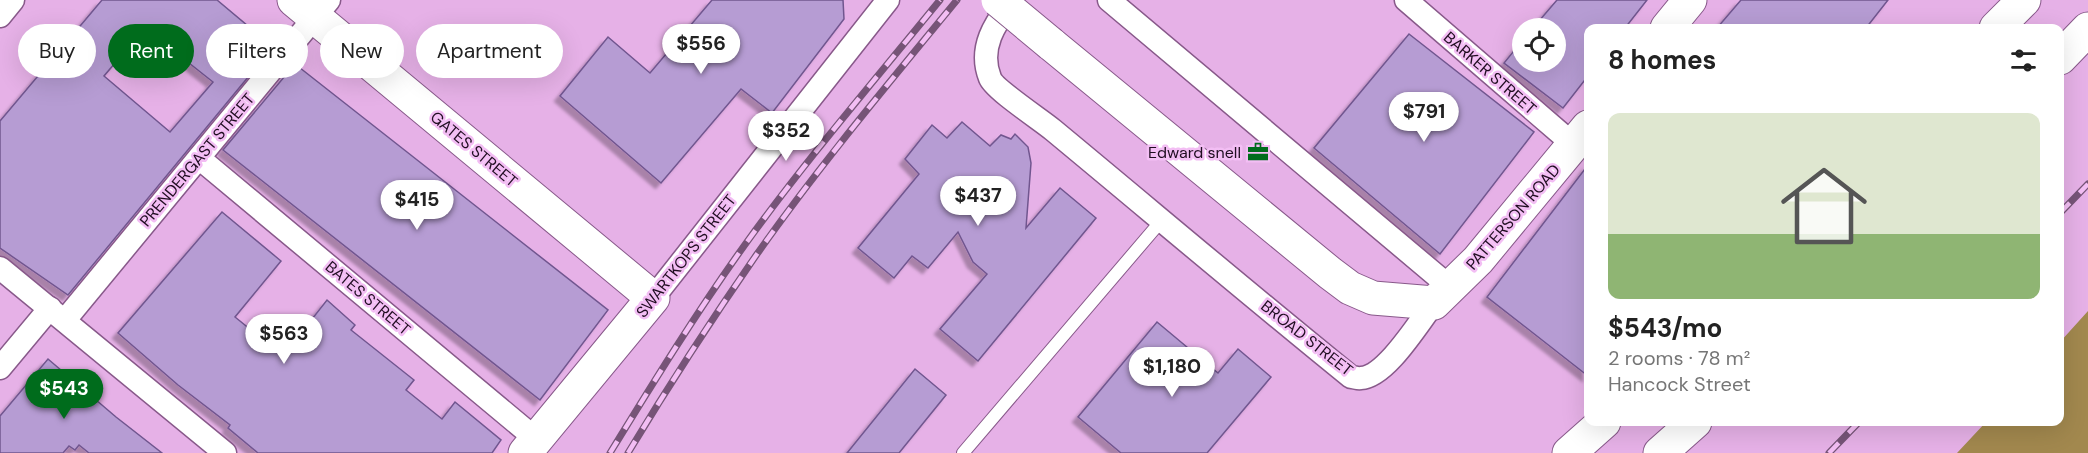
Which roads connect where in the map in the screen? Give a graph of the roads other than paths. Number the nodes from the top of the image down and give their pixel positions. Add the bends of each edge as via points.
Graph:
1 (13, 0) edge
2 (888, 0) edge
3 (998, 0) edge
4 (1013, 0) edge
5 (1109, 0) edge
6 (1406, 0) edge
7 (313, 6) edge
8 (0, 16) edge
9 (2088, 29) edge
10 (2064, 54) edge
11 (1581, 136) edge
12 (199, 158) junction
13 (1162, 220) junction
14 (0, 268) edge
15 (1442, 295) junction
16 (653, 298) junction
17 (58, 314) junction
18 (0, 368) edge
19 (1599, 426) edge
20 (1690, 426) edge
21 (531, 446) edge
22 (225, 453) edge
23 (963, 453) edge
24 (1569, 453) edge
25 (1660, 453) edge

1 - 8 street
2 - 16 street, SWARTKOPS STREET
3 - 15 main road, bridge via 1350,288 1373,298
4 - 13 street, BROAD STREET via 989,37 985,54 991,81
5 - 15 street
6 - 11 street, BARKER STREET
7 - 12 street, PRENDERGAST STREET
7 - 16 main road, GATES STREET
9 - 10 main road
11 - 15 main road, PATTERSON ROAD via 1478,260
12 - 17 street, PRENDERGAST STREET
12 - 21 street, BATES STREET
13 - 15 street, BROAD STREET via 1351,376 1361,378 1381,368
13 - 23 lane
14 - 17 street
16 - 21 main road, SWARTKOPS STREET
17 - 18 street, PRENDERGAST STREET
17 - 22 street
19 - 24 main road
20 - 25 main road

